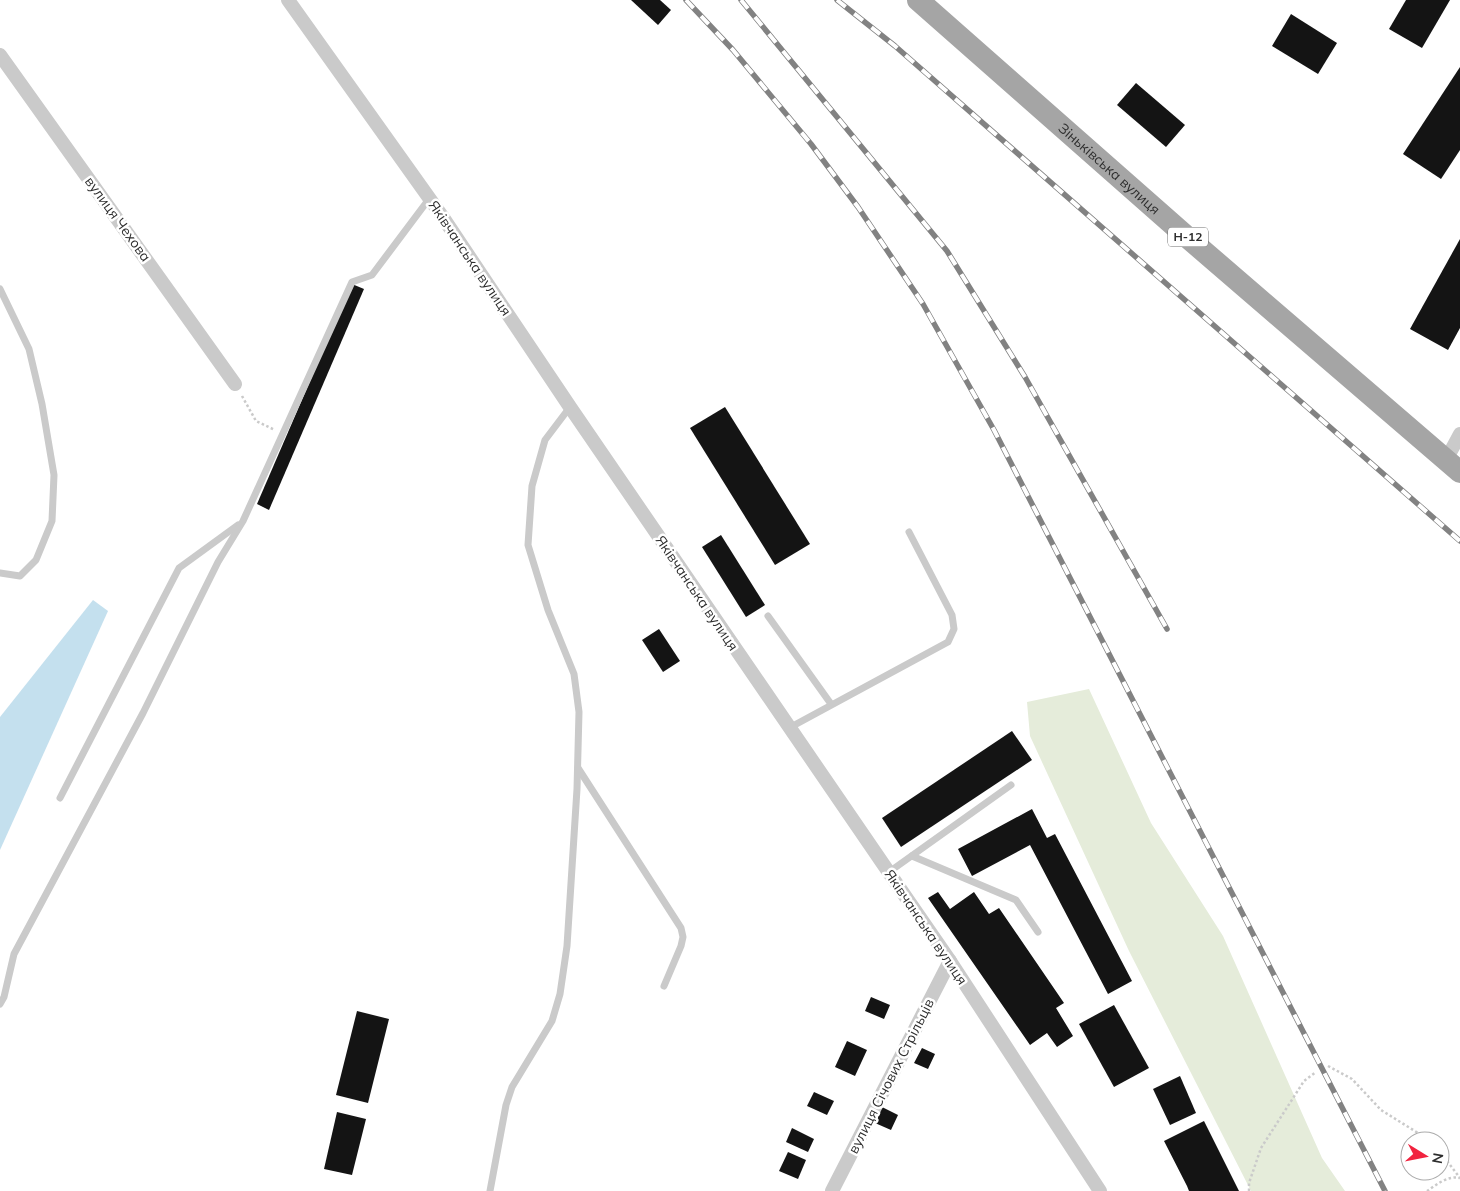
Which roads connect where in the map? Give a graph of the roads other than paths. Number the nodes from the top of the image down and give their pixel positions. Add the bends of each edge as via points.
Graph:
1 (288, 0) edge
2 (918, 0) edge
3 (0, 55) edge
4 (429, 198) junction
5 (0, 289) edge
6 (235, 384) road end
7 (570, 407) junction
8 (1460, 434) edge
9 (1453, 466) edge
10 (243, 521) junction
11 (908, 532) dead end
12 (0, 573) edge
13 (768, 616) dead end
14 (831, 704) junction
15 (789, 728) junction
16 (578, 768) junction
17 (1011, 785) dead end
18 (60, 798) dead end
19 (912, 856) junction
20 (889, 872) junction
21 (1038, 932) dead end
22 (950, 961) junction
23 (664, 986) dead end
24 (0, 1004) edge
25 (490, 1191) edge
26 (832, 1191) edge
27 (1100, 1191) edge

1 - 4 street, Яківчанська вулиця
2 - 9 main road, Зіньківська вулиця / Н-12
3 - 6 street, вулиця Чехова
4 - 7 street, Яківчанська вулиця
4 - 10 lane via 372,275 352,282
5 - 12 lane via 29,349 54,475 52,521 36,560 20,576
7 - 15 street, Яківчанська вулиця
7 - 16 lane via 545,440 532,486 528,545 548,610 574,674 579,712
8 - 9 street
10 - 18 lane via 179,568
10 - 24 lane via 218,562 143,713 14,954
11 - 14 lane via 952,615 954,629 948,642
13 - 14 lane
14 - 15 lane
15 - 20 street, Яківчанська вулиця
16 - 23 lane via 681,928 681,946
16 - 25 lane via 567,946 560,994 552,1021 512,1087
17 - 19 lane
19 - 20 lane
19 - 21 lane via 1016,900
20 - 22 street, Яківчанська вулиця
22 - 26 street, вулиця Січових Стрільців
22 - 27 street, Яківчанська вулиця

